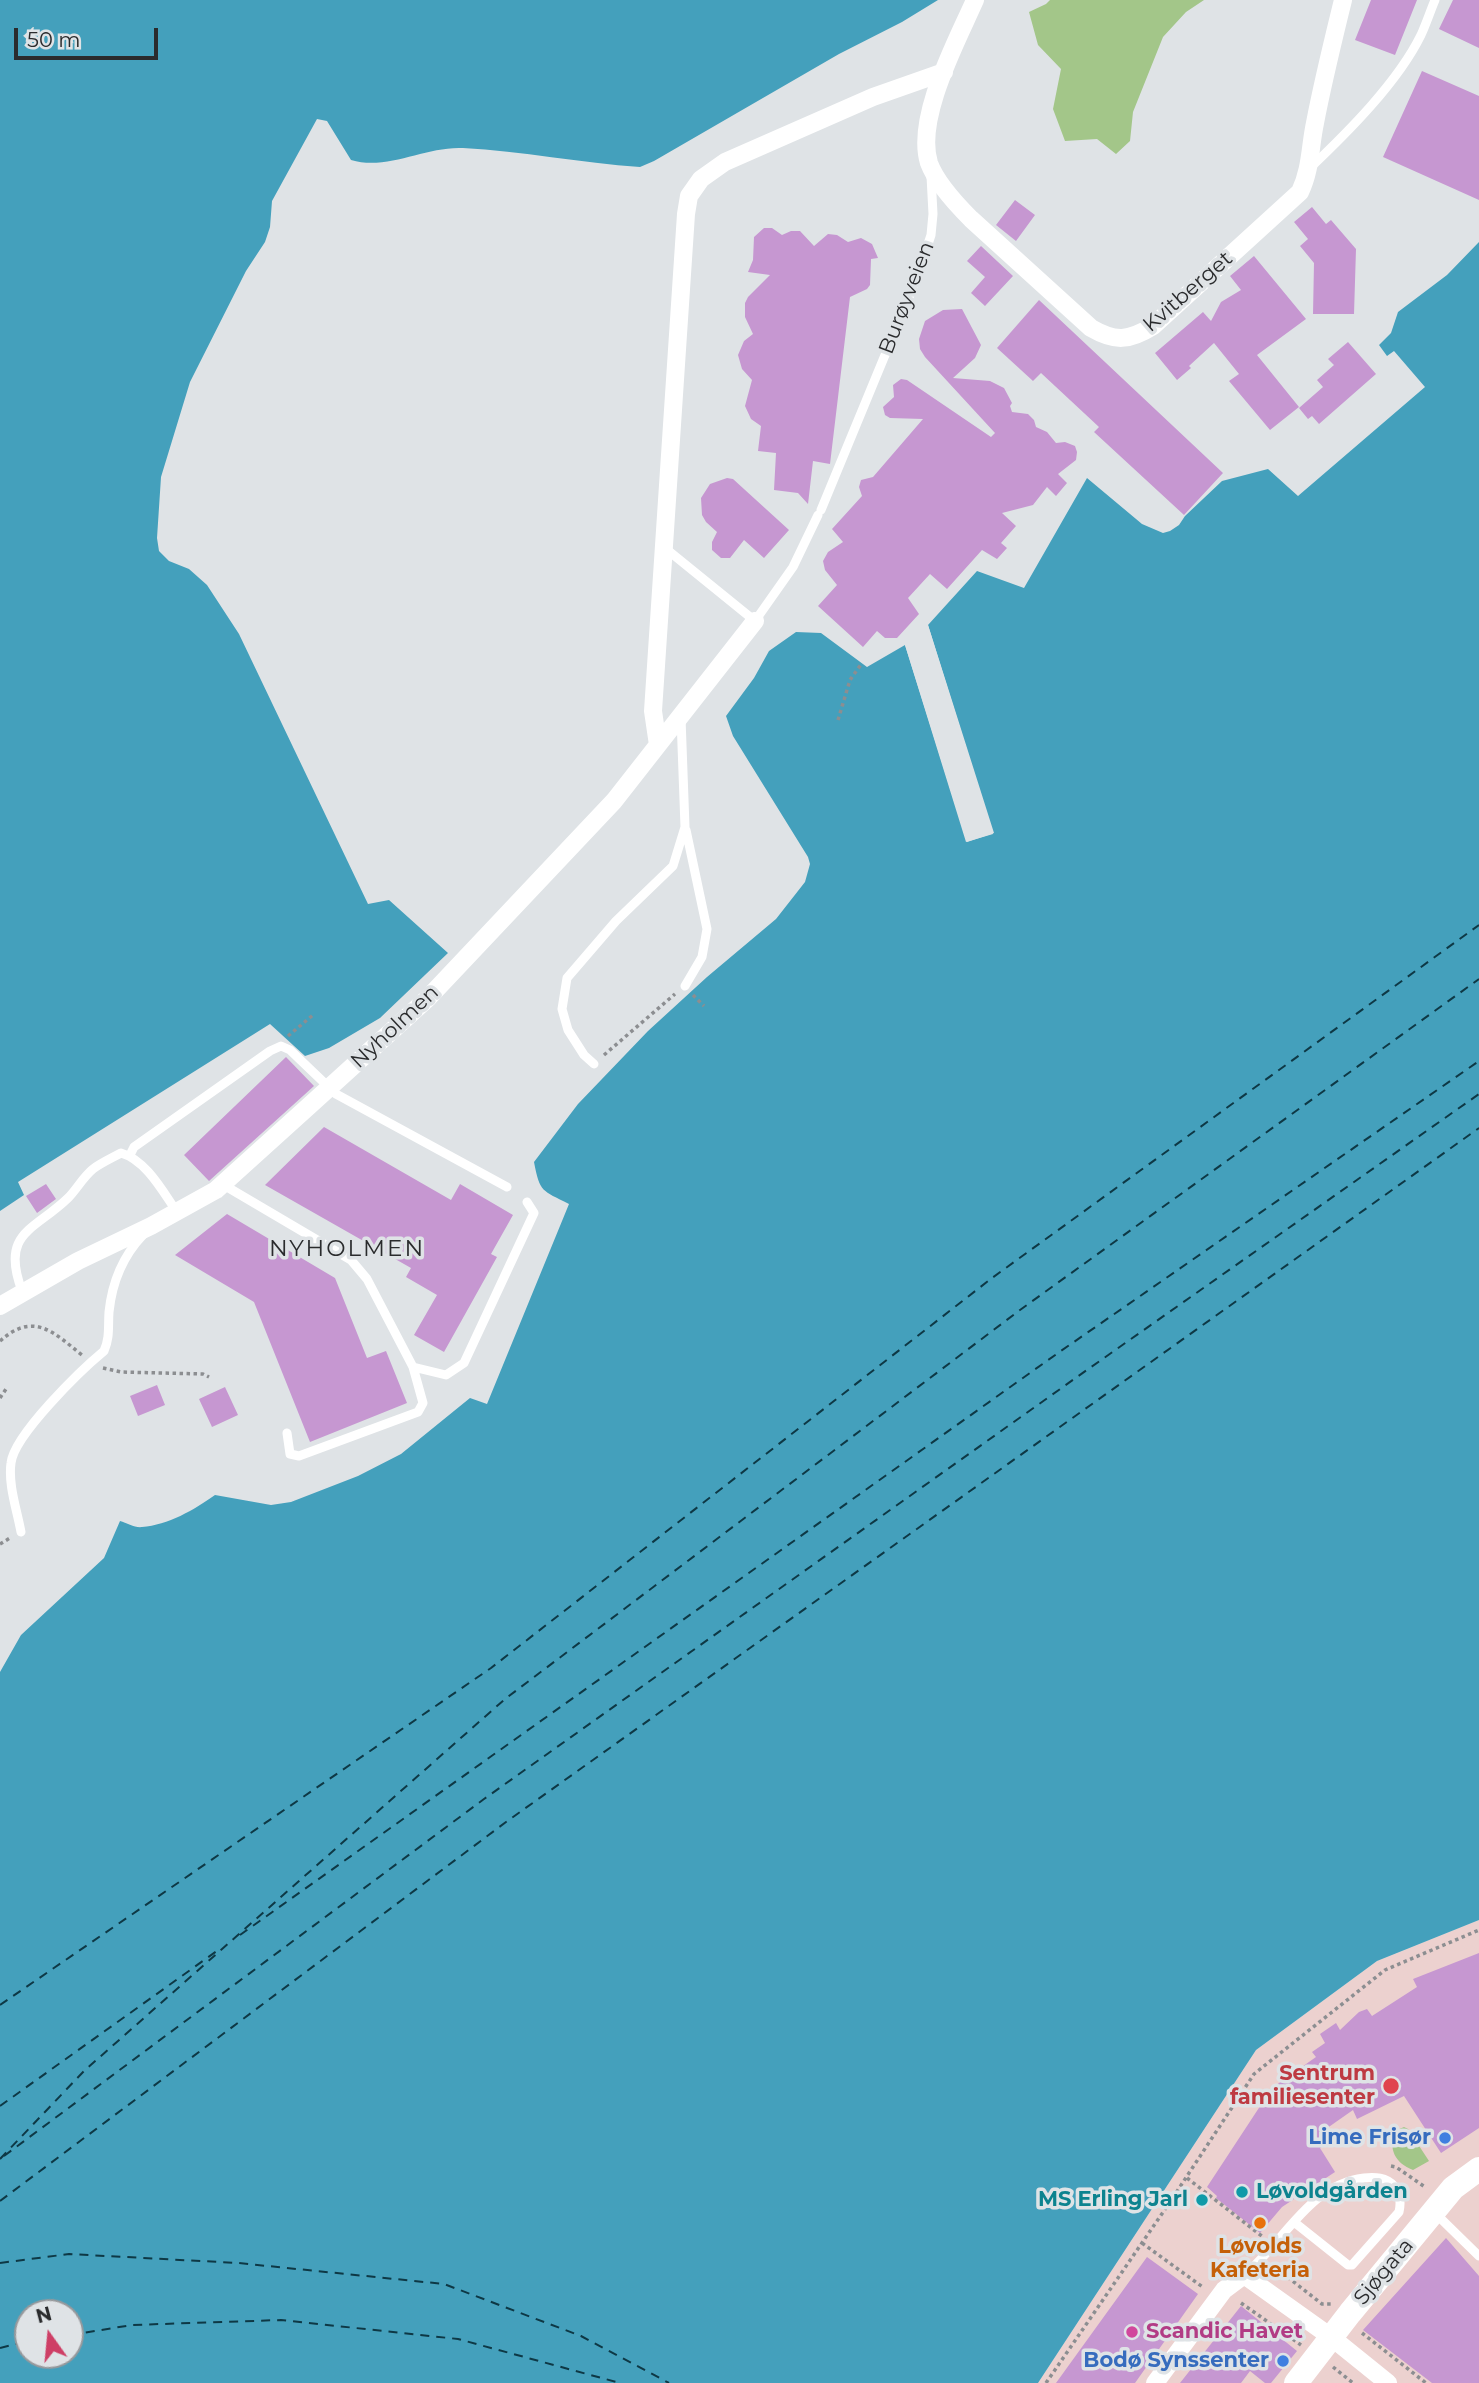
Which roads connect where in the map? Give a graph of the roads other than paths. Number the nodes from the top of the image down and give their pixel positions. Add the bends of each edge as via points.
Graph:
1 (975, 0) edge
2 (1343, 0) edge
3 (1435, 0) edge
4 (944, 72) junction
5 (929, 163) junction
6 (1309, 169) junction
7 (664, 546) junction
8 (755, 621) junction
9 (721, 666) joint
10 (681, 716) junction
11 (658, 745) junction
12 (685, 827) junction
13 (685, 986) road end
14 (594, 1064) road end
15 (328, 1089) junction
16 (130, 1155) junction
17 (222, 1184) junction
18 (507, 1187) dead end
19 (527, 1202) dead end
20 (177, 1212) junction
21 (151, 1226) junction
22 (22, 1291) junction
23 (0, 1306) edge
24 (413, 1367) junction
25 (286, 1433) dead end
26 (11, 1459) junction
27 (0, 1466) edge
28 (22, 1532) dead end
29 (1479, 2169) edge
30 (1433, 2213) junction
31 (1294, 2222) junction
32 (1479, 2256) edge
33 (1244, 2274) junction
34 (1331, 2337) junction
35 (1155, 2383) edge
36 (1296, 2383) edge
37 (1388, 2383) edge

1 - 4 street, Burøyveien
2 - 6 street, Kvitberget via 1324,75
3 - 6 lane via 1421,36 1396,74
4 - 5 street, Burøyveien via 928,126
4 - 7 street via 873,97 725,162 701,179 689,196
5 - 6 street, Kvitberget via 971,219 1091,328 1105,337 1121,339 1153,326 1300,191
5 - 8 lane, Burøyveien via 931,235 916,280 820,512 793,567
7 - 8 lane
7 - 11 street via 653,711
8 - 9 street, Burøyveien
9 - 10 street, Nyholmen
10 - 11 street, Nyholmen
10 - 12 lane
11 - 15 street, Nyholmen via 614,801 428,998
12 - 13 lane via 707,929 702,957
12 - 14 lane via 673,866 616,921 567,978 562,1009 568,1030
15 - 16 lane via 281,1046 134,1147
15 - 17 street, Nyholmen
15 - 18 lane
16 - 20 lane
16 - 22 lane via 121,1153 93,1169 67,1199 25,1228 15,1243 12,1261
17 - 20 street, Nyholmen
17 - 24 lane via 351,1260 367,1279
19 - 24 lane via 534,1213 464,1363 446,1375
20 - 21 street, Nyholmen
21 - 22 street, Nyholmen
21 - 26 lane via 123,1259 111,1295 108,1342 103,1351 38,1416
22 - 23 street, Nyholmen
24 - 25 lane via 423,1403 418,1412 299,1456 290,1454
26 - 27 lane
26 - 28 lane
29 - 30 street, Sjøgata via 1453,2188
30 - 32 lane
30 - 34 street, Sjøgata
31 - 31 lane via 1334,2188 1359,2179 1383,2179 1399,2195 1399,2211 1352,2265
31 - 33 lane
33 - 34 street
33 - 35 street via 1227,2286
34 - 36 street, Sjøgata
34 - 37 street

